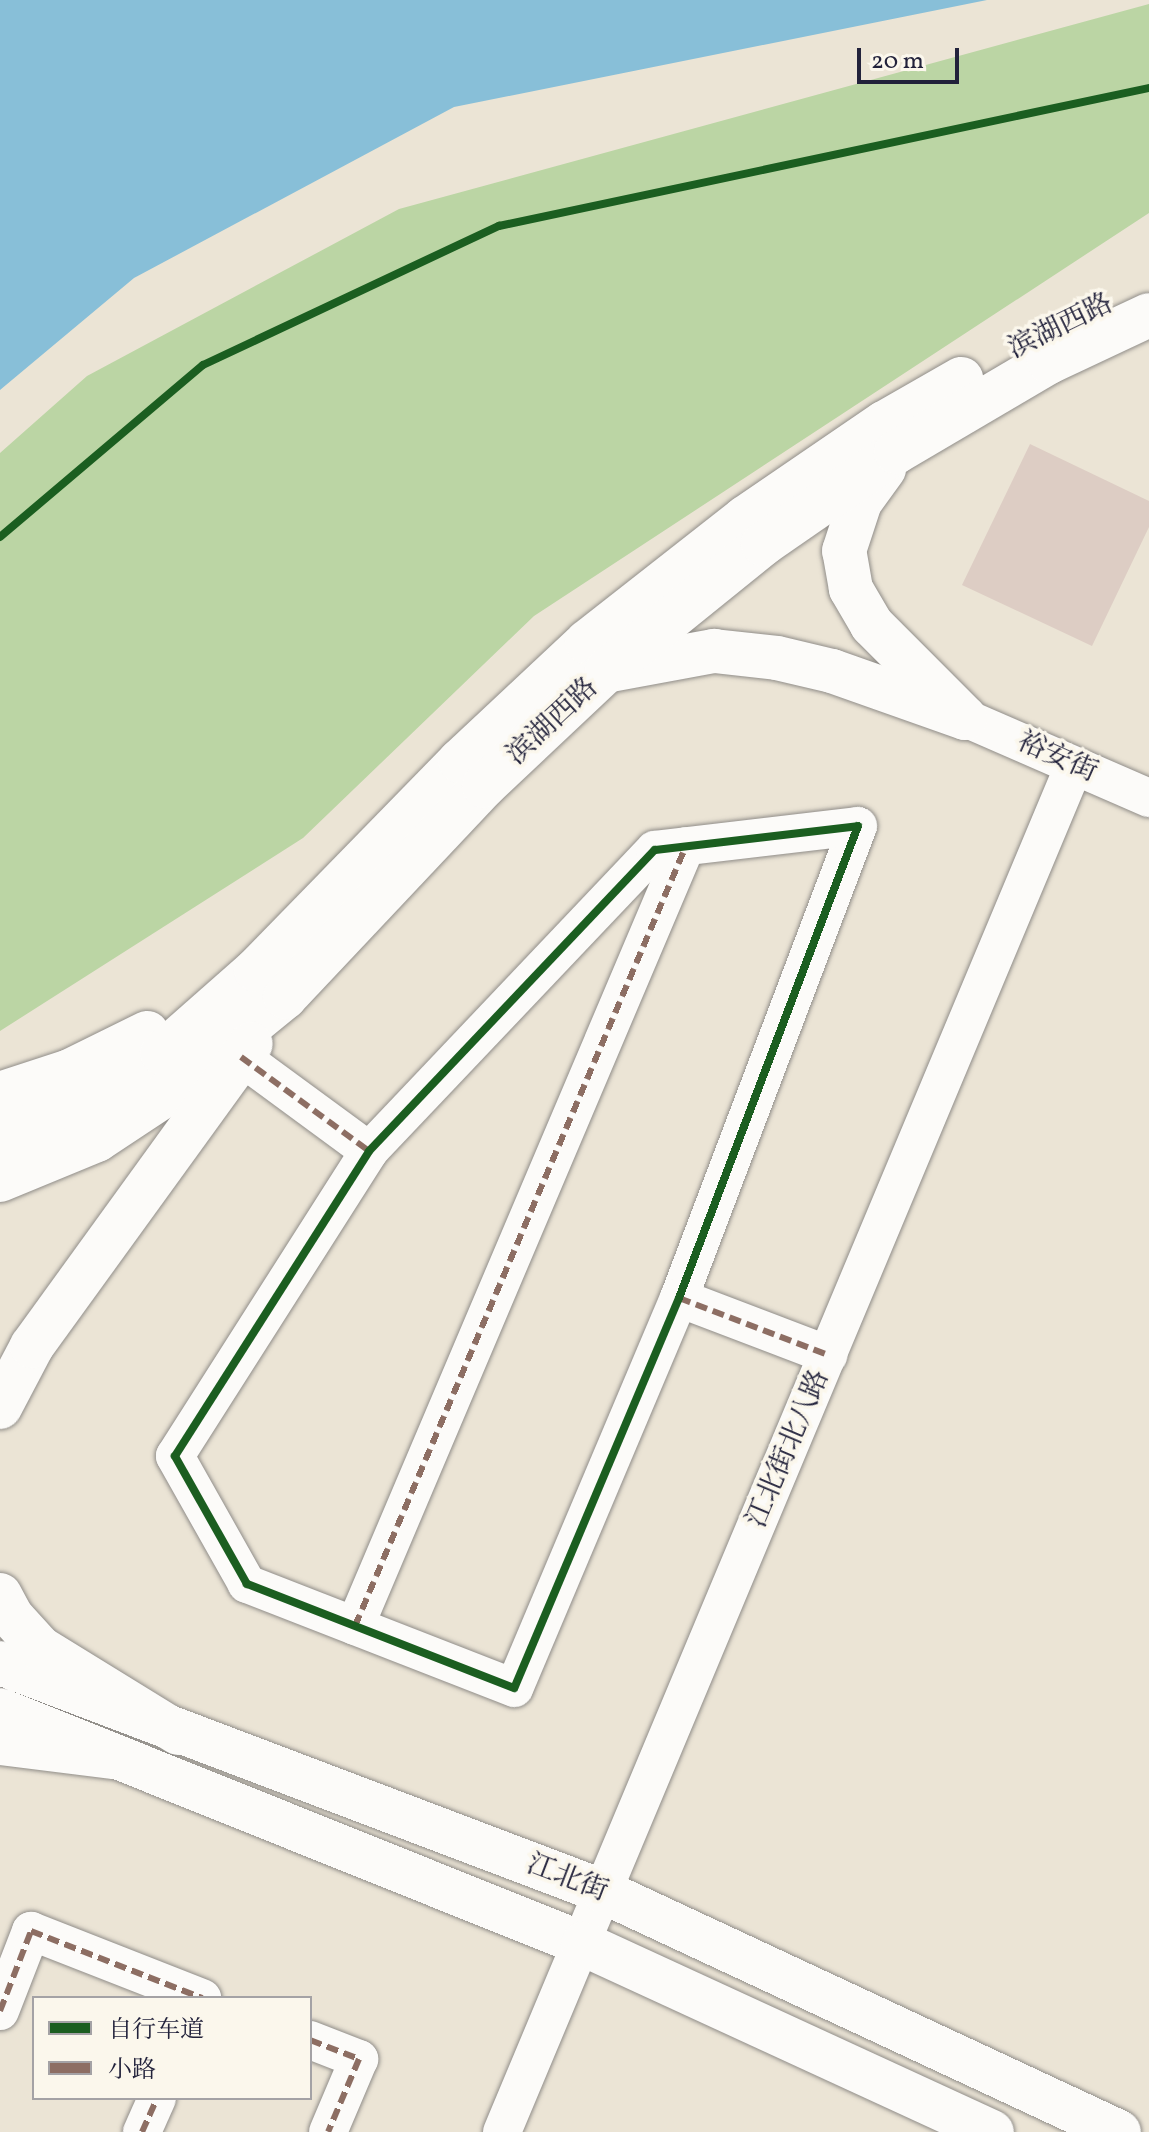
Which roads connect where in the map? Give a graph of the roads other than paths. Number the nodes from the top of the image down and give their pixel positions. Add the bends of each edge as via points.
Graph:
1 (1149, 284) edge
2 (1149, 315) edge
3 (896, 452) junction
4 (607, 670) junction
5 (965, 718) junction
6 (1074, 766) junction
7 (1149, 798) edge
8 (686, 846) junction
9 (271, 983) junction
10 (241, 1057) junction
11 (0, 1094) edge
12 (0, 1139) edge
13 (369, 1151) junction
14 (0, 1180) edge
15 (679, 1298) junction
16 (828, 1355) junction
17 (0, 1407) edge
18 (0, 1595) edge
19 (355, 1626) junction
20 (0, 1663) edge
21 (0, 1710) edge
22 (178, 1733) junction
23 (0, 1743) edge
24 (112, 1757) junction
25 (604, 1892) junction
26 (583, 1944) junction
27 (197, 1996) edge
28 (0, 2011) edge
29 (312, 2041) edge
30 (156, 2100) edge
31 (142, 2132) edge
32 (328, 2132) edge
33 (502, 2132) edge
34 (992, 2132) edge
35 (1119, 2132) edge

1 - 9 main road, 滨湖西路 via 1039,335 884,423 745,518 587,642 460,761
2 - 3 main road, 滨湖西路 via 1049,362
3 - 4 main road, 滨湖西路 via 763,544
3 - 5 main road via 860,502 844,551 851,589 872,625
4 - 5 main road via 714,651 777,658 832,671
4 - 9 main road, 滨湖西路
5 - 6 street, 裕安街
6 - 7 street, 裕安街
6 - 16 street, 江北街北八路
8 - 13 street via 655,850
8 - 15 street via 858,826
8 - 19 street
9 - 10 main road
9 - 11 main road via 70,1071
9 - 12 main road, 滨湖西路 via 73,1108
9 - 14 main road, 滨湖西路 via 165,1095 97,1140
10 - 13 street
10 - 17 main road via 32,1346
13 - 19 street via 175,1456 247,1584
15 - 16 street
15 - 19 street via 514,1688
16 - 25 street, 江北街北八路
18 - 22 main road via 40,1648
20 - 22 main road, 江北街
21 - 24 main road, 江北街
22 - 25 main road, 江北街
23 - 24 main road
24 - 26 main road, 江北街
25 - 26 street, 江北街北八路
25 - 35 main road, 江北街
26 - 33 street, 江北街北八路
26 - 34 main road, 江北街
27 - 28 street via 31,1931
29 - 32 street via 359,2059
30 - 31 street

